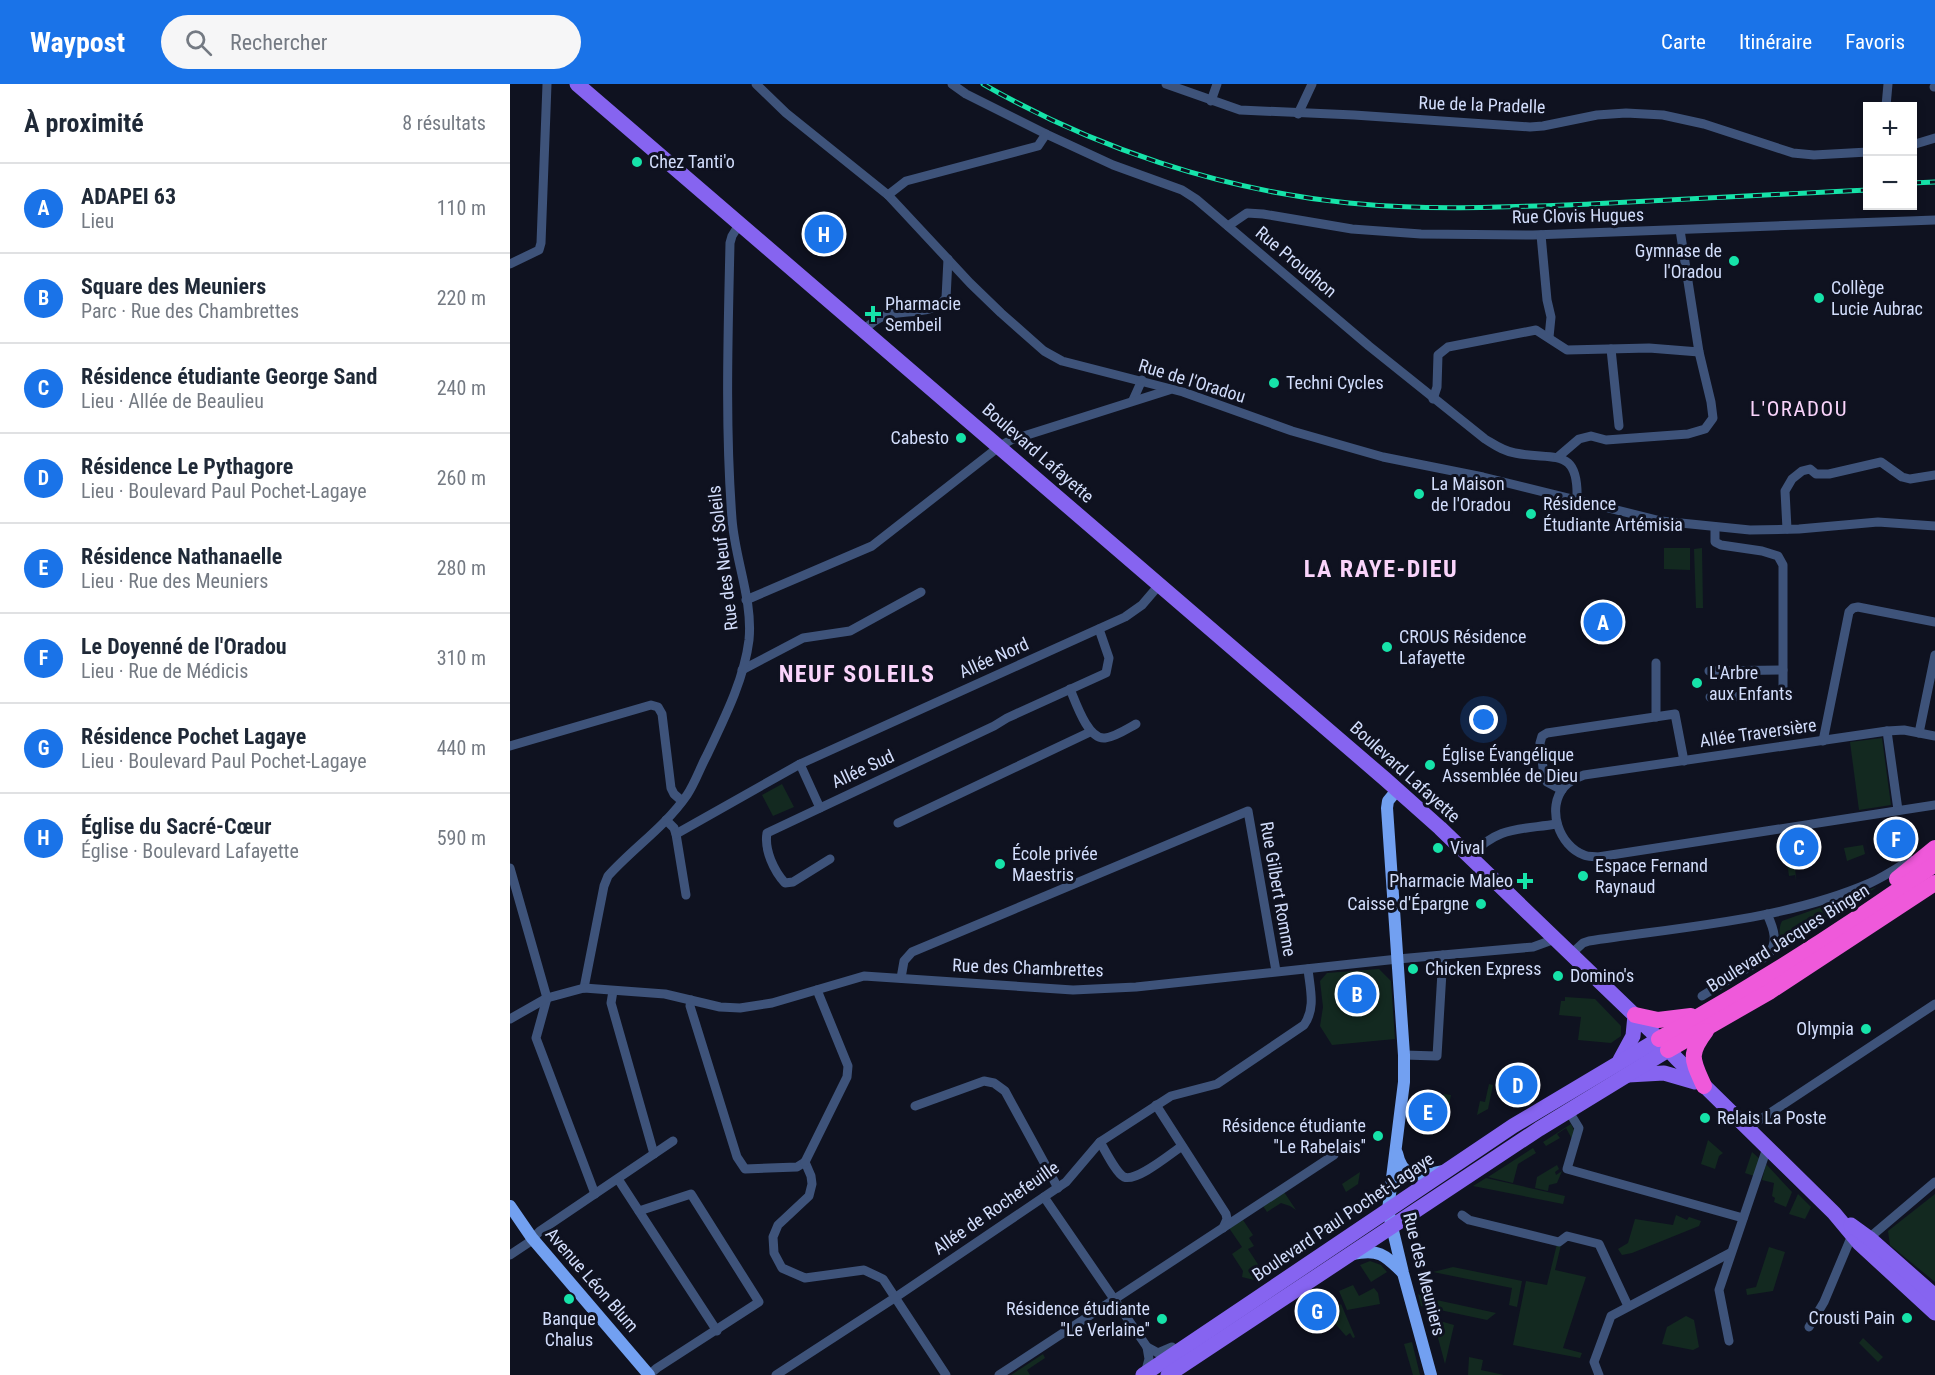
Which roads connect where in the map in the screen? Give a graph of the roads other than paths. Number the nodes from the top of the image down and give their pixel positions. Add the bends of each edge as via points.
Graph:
1 (547, 84) edge
2 (577, 84) edge
3 (756, 84) edge
4 (952, 84) edge
5 (1166, 84) edge
6 (1217, 84) edge
7 (1312, 84) edge
8 (1888, 84) edge
9 (1211, 100) junction
10 (1886, 102) edge
11 (1298, 114) junction
12 (1046, 134) junction
13 (1935, 138) edge
14 (1917, 144) edge
15 (1863, 152) edge
16 (888, 195) junction
17 (1935, 220) edge
18 (740, 223) junction
19 (1228, 226) junction
20 (1680, 230) junction
21 (1541, 235) junction
22 (948, 259) junction
23 (510, 264) edge
24 (864, 330) junction
25 (1549, 337) junction
26 (1611, 349) junction
27 (1699, 352) junction
28 (1142, 380) junction
29 (1170, 389) junction
30 (1433, 399) junction
31 (1133, 400) junction
32 (1619, 426) dead end
33 (1000, 446) junction
34 (1558, 457) junction
35 (1935, 475) edge
36 (1577, 500) junction
37 (1935, 526) edge
38 (1715, 527) junction
39 (1787, 529) junction
40 (1160, 584) junction
41 (921, 592) dead end
42 (746, 600) junction
43 (1935, 622) edge
44 (1099, 629) junction
45 (1935, 655) edge
46 (1656, 663) dead end
47 (742, 670) junction
48 (1783, 670) junction
49 (1709, 671) dead end
50 (1070, 689) junction
51 (1710, 697) dead end
52 (1656, 717) junction
53 (1136, 724) dead end
54 (1887, 731) junction
55 (1090, 732) junction
56 (1919, 733) junction
57 (1935, 736) edge
58 (1823, 741) junction
59 (510, 746) edge
60 (1684, 761) junction
61 (800, 764) junction
62 (1397, 790) junction
63 (1562, 790) junction
64 (682, 801) junction
65 (1935, 805) edge
66 (820, 808) junction
67 (1898, 810) junction
68 (666, 820) junction
69 (898, 823) dead end
70 (1557, 824) junction
71 (676, 834) junction
72 (1935, 847) edge
73 (1469, 856) junction
74 (831, 859) dead end
75 (1935, 864) edge
76 (510, 868) edge
77 (1935, 883) edge
78 (686, 895) dead end
79 (1767, 914) junction
80 (1848, 924) junction
81 (1555, 939) junction
82 (1570, 954) junction
83 (1443, 955) junction
84 (1398, 959) junction
85 (1308, 969) junction
86 (1276, 971) junction
87 (901, 978) junction
88 (584, 988) junction
89 (817, 990) junction
90 (613, 991) junction
91 (1702, 996) dead end
92 (547, 998) junction
93 (691, 1000) junction
94 (1935, 1004) edge
95 (1635, 1016) junction
96 (510, 1019) edge
97 (1707, 1020) junction
98 (1664, 1044) junction
99 (1404, 1055) junction
100 (1622, 1067) junction
101 (1704, 1086) junction
102 (1156, 1105) junction
103 (915, 1106) dead end
104 (1568, 1110) junction
105 (1749, 1130) junction
106 (673, 1141) dead end
107 (1100, 1142) junction
108 (1182, 1146) junction
109 (1396, 1146) junction
110 (1767, 1148) junction
111 (654, 1154) junction
112 (1334, 1155) dead end
113 (805, 1162) junction
114 (1445, 1171) junction
115 (618, 1179) junction
116 (1935, 1182) edge
117 (1058, 1188) junction
118 (594, 1194) junction
119 (1044, 1197) junction
120 (510, 1206) edge
121 (1388, 1210) junction
122 (639, 1211) junction
123 (1462, 1215) dead end
124 (1743, 1218) junction
125 (1391, 1226) junction
126 (1224, 1228) junction
127 (1861, 1237) junction
128 (532, 1238) junction
129 (1731, 1253) junction
130 (510, 1255) edge
131 (1348, 1255) junction
132 (1403, 1273) junction
133 (1935, 1296) edge
134 (896, 1298) junction
135 (1113, 1299) junction
136 (1628, 1306) junction
137 (1243, 1308) junction
138 (1935, 1313) edge
139 (1809, 1327) dead end
140 (717, 1331) junction
141 (1729, 1341) dead end
142 (1147, 1347) junction
143 (649, 1375) edge
144 (776, 1375) edge
145 (946, 1375) edge
146 (999, 1375) edge
147 (1144, 1375) edge
148 (1168, 1375) edge
149 (1431, 1375) edge
150 (1599, 1375) edge

1 - 23 street via 539,250
2 - 18 main road, Boulevard Lafayette
3 - 16 street, Rue de l'Oradou
4 - 12 street, Rue Proudhon
5 - 9 street, Rue de la Pradelle
6 - 9 street
7 - 11 street
8 - 10 street
9 - 11 street, Rue de la Pradelle via 1240,110
11 - 15 street, Rue de la Pradelle via 1537,126 1597,115 1637,113 1685,119 1793,153
12 - 16 street via 1038,146 906,181
12 - 19 street, Rue Proudhon via 1113,165 1182,190
13 - 14 street
16 - 22 street, Rue de l'Oradou
17 - 20 street, Rue Clovis Hugues
18 - 24 main road, Boulevard Lafayette
18 - 42 street, Rue des Neuf Soleils via 730,243 727,403 732,523
19 - 21 street, Rue Clovis Hugues via 1247,213 1352,229
19 - 30 street, Rue Proudhon
20 - 21 street, Rue Clovis Hugues
20 - 27 street
21 - 25 street via 1551,317
22 - 24 street via 947,290 942,303 930,309 886,315
22 - 28 street, Rue de l'Oradou via 1001,313 1053,357
24 - 33 main road, Boulevard Lafayette
25 - 26 street via 1567,350
25 - 30 street via 1536,330 1448,347 1438,355
26 - 27 street
26 - 32 street
27 - 34 street via 1713,418 1705,429 1689,434 1606,440 1591,436 1579,440
28 - 29 street, Rue de l'Oradou
28 - 31 street
29 - 31 street
29 - 36 street, Rue de l'Oradou via 1383,457
30 - 34 street, Rue Proudhon via 1502,450
31 - 33 street
33 - 40 main road, Boulevard Lafayette
33 - 42 street via 872,546
34 - 36 street via 1572,466
35 - 39 street via 1910,479 1881,462 1829,474 1802,471 1785,491
36 - 38 street, Rue de l'Oradou via 1661,521
37 - 39 street, Rue de l'Oradou via 1878,522
38 - 39 street, Rue de l'Oradou
38 - 48 street via 1715,542 1778,556 1783,565
40 - 44 street, Allée Nord via 1134,612
40 - 62 main road, Boulevard Lafayette
41 - 47 street via 850,631 803,638
42 - 47 street, Rue des Neuf Soleils via 749,637
43 - 58 street via 1852,608
44 - 50 street, Allée Sud via 1109,658 1106,673
44 - 61 street, Allée Nord
45 - 56 street
46 - 52 street
47 - 64 street, Rue des Neuf Soleils via 724,718
48 - 49 street
48 - 51 street via 1783,696
50 - 55 street
50 - 66 street, Allée Sud
52 - 60 street via 1675,714
52 - 63 street via 1547,732 1540,743 1544,776
53 - 55 street via 1106,738 1097,738
54 - 56 street, Allée Traversière
54 - 58 street, Allée Traversière
54 - 67 street
55 - 69 street
56 - 57 street, Allée Traversière
58 - 60 street, Allée Traversière
59 - 64 street via 651,705 658,707 671,788
60 - 63 street, Allée Traversière via 1584,775
61 - 66 street
61 - 71 street, Allée Nord
62 - 73 main road, Boulevard Lafayette
62 - 84 main road, Rue des Meuniers via 1388,801 1387,812
63 - 70 street via 1557,803
64 - 68 street, Rue des Neuf Soleils
65 - 67 street
66 - 74 street, Allée Sud via 767,833 765,842 785,884
67 - 70 street via 1598,856 1574,849
68 - 71 street
68 - 88 street, Rue des Neuf Soleils via 608,876
70 - 73 street via 1500,833
71 - 78 street
72 - 79 street via 1872,882 1810,905
72 - 80 highway
73 - 81 main road, Boulevard Lafayette
75 - 80 highway, Boulevard Jacques Bingen
76 - 92 street
77 - 97 highway, Boulevard Jacques Bingen via 1779,986
79 - 82 street via 1589,941
79 - 91 street via 1775,936 1771,951
80 - 97 highway, Boulevard Jacques Bingen via 1751,986
81 - 82 main road, Boulevard Lafayette
81 - 83 street, Rue des Chambrettes via 1533,947
82 - 95 main road, Boulevard Lafayette
83 - 84 street, Rue des Chambrettes
83 - 99 street via 1437,1056
84 - 85 street, Rue des Chambrettes
84 - 99 main road, Rue des Meuniers
85 - 86 street, Rue des Chambrettes
85 - 102 street, Allée de Rochefeuille via 1312,1007 1311,1017 1304,1025 1217,1084 1171,1096
86 - 87 street, Rue des Chambrettes via 1073,990
86 - 87 street, Rue Gilbert Romme via 1248,811 912,952 904,961
87 - 89 street, Rue des Chambrettes via 864,976
88 - 90 street, Rue des Chambrettes
88 - 92 street, Rue des Chambrettes
89 - 93 street, Rue des Chambrettes via 740,1008
89 - 113 street via 848,1066 847,1077
90 - 93 street, Rue des Chambrettes via 665,993
90 - 111 street via 611,1003
92 - 96 street, Rue des Chambrettes
92 - 118 street via 536,1038
93 - 113 street via 733,1147 745,1169 797,1167
94 - 105 street
95 - 97 highway via 1650,1020
95 - 98 main road, Boulevard Lafayette
95 - 100 main road via 1633,1036
97 - 98 highway, Boulevard Jacques Bingen
97 - 101 highway via 1692,1055
98 - 100 main road, Boulevard Paul Pochet-Lagaye
98 - 101 main road, Boulevard Lafayette
99 - 109 main road, Rue des Meuniers
100 - 101 main road via 1686,1078
100 - 104 main road, Boulevard Paul Pochet-Lagaye
100 - 114 main road, Boulevard Paul Pochet-Lagaye via 1513,1126
101 - 105 main road, Boulevard Lafayette
102 - 107 street, Allée de Rochefeuille
102 - 108 street
103 - 117 street via 984,1081 994,1083 1005,1091
104 - 124 street via 1579,1128 1567,1169
104 - 125 main road, Boulevard Paul Pochet-Lagaye
105 - 110 main road, Boulevard Lafayette
106 - 111 street
107 - 108 street via 1119,1172 1135,1178
107 - 117 street, Allée de Rochefeuille
108 - 126 street via 1226,1214
109 - 114 main road via 1399,1161 1410,1174
109 - 121 main road, Rue des Meuniers
110 - 124 street
110 - 127 main road, Boulevard Lafayette
111 - 115 street
112 - 126 street
113 - 134 street via 812,1184 809,1196 778,1225 773,1237 774,1253 782,1268 805,1278 864,1270 883,1279
114 - 121 main road, Boulevard Paul Pochet-Lagaye
115 - 118 street
115 - 122 street
116 - 127 street
117 - 119 street, Allée de Rochefeuille
118 - 128 street
119 - 134 street, Allée de Rochefeuille
119 - 135 street
120 - 128 main road, Avenue Léon Blum
121 - 125 main road, Rue des Meuniers
121 - 137 main road, Boulevard Paul Pochet-Lagaye
122 - 140 street
122 - 140 street via 691,1194 759,1302
123 - 136 street via 1559,1242 1568,1236 1599,1244
124 - 129 street
125 - 131 main road, Boulevard Paul Pochet-Lagaye
125 - 132 main road, Rue des Meuniers
126 - 135 street
127 - 133 main road, Boulevard Lafayette
127 - 138 main road, Boulevard Lafayette
127 - 139 street via 1850,1240
128 - 130 street
128 - 143 main road, Avenue Léon Blum
129 - 136 street
129 - 141 street via 1719,1290
131 - 132 main road via 1379,1253
131 - 148 main road, Boulevard Paul Pochet-Lagaye
132 - 149 main road, Rue des Meuniers
134 - 144 street, Allée de Rochefeuille
134 - 145 street
135 - 142 street
135 - 146 street
136 - 150 street via 1607,1323 1594,1362
137 - 142 street via 1215,1319 1165,1352
137 - 147 main road, Boulevard Paul Pochet-Lagaye
140 - 143 street
142 - 147 street via 1149,1359

